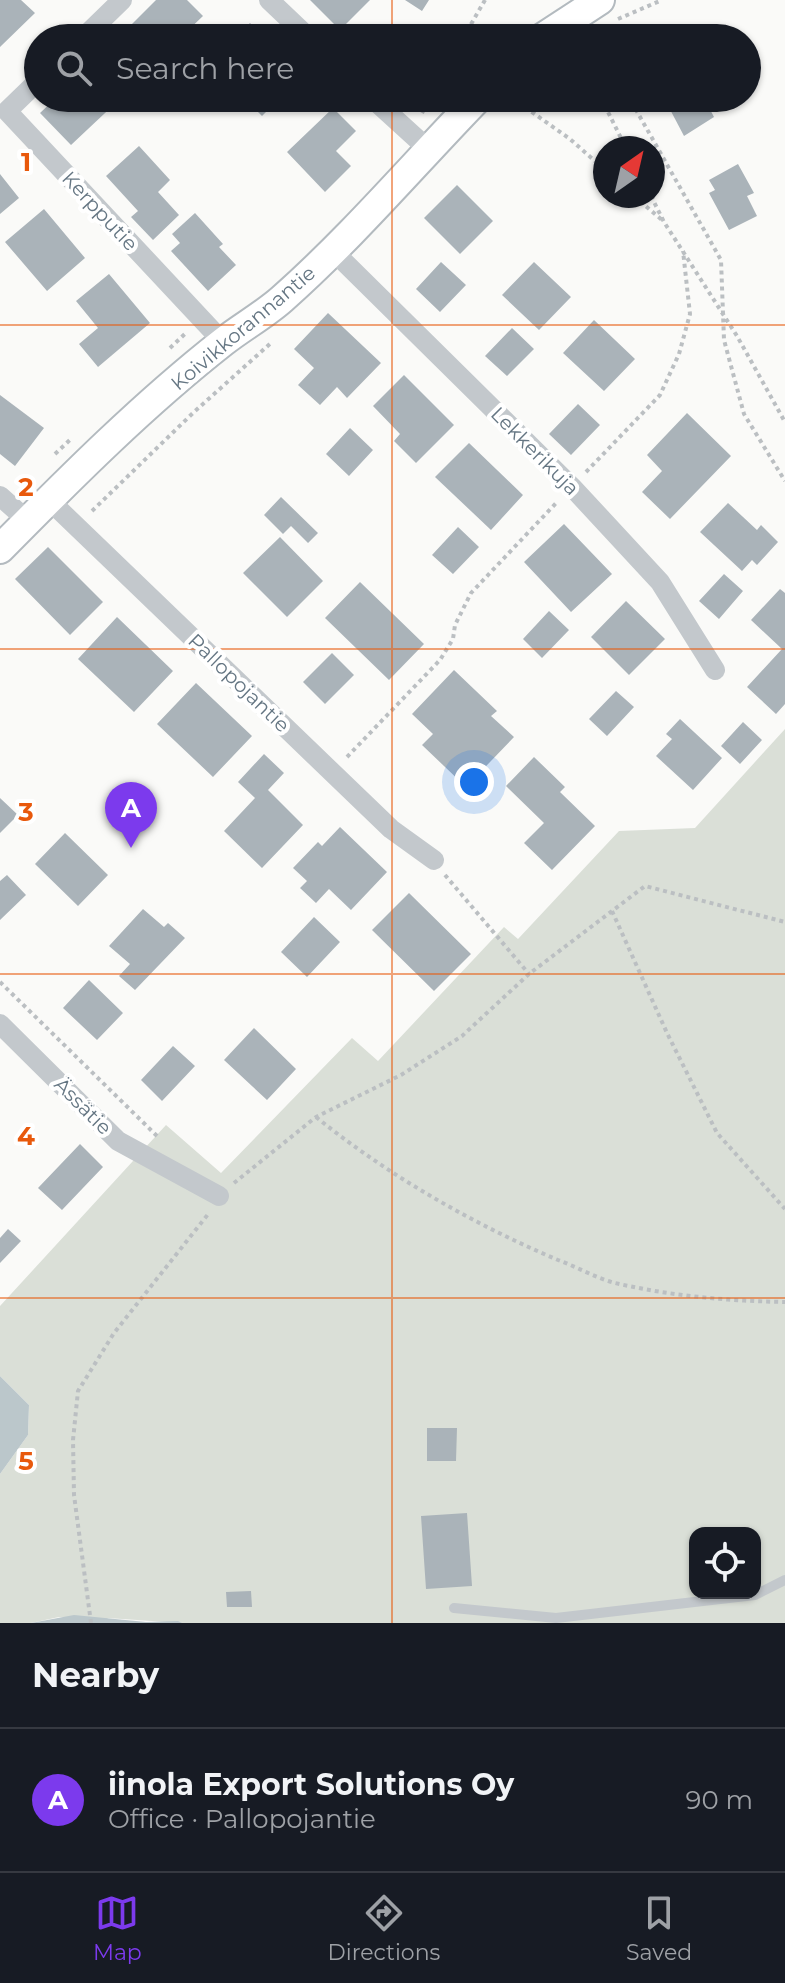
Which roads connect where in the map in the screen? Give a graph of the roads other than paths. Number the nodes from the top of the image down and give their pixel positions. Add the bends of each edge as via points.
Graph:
1 (122, 0) edge
2 (269, 0) edge
3 (605, 11) edge
4 (97, 24) edge
5 (294, 24) edge
6 (575, 24) edge
7 (24, 95) edge
8 (387, 112) edge
9 (458, 112) edge
10 (418, 141) junction
11 (333, 251) junction
12 (223, 342) junction
13 (0, 496) edge
14 (49, 500) junction
15 (28, 521) junction
16 (0, 549) edge
17 (715, 670) dead end
18 (434, 860) road end
19 (0, 1024) edge
20 (219, 1196) road end
21 (785, 1580) edge
22 (454, 1608) dead end

1 - 4 street
2 - 5 street
3 - 6 street
7 - 12 street, Kerpputie via 7,111
8 - 10 street
9 - 10 street, Koivikkorannantie
10 - 11 street, Koivikkorannantie
11 - 12 street, Koivikkorannantie via 280,302
11 - 17 street, Lekkerikuja via 572,487 660,582
12 - 14 street, Koivikkorannantie
13 - 15 street
14 - 15 street, Koivikkorannantie
14 - 18 street, Pallopojantie via 331,773 391,829
15 - 16 street, Koivikkorannantie
19 - 20 street, Ässätie via 118,1141
21 - 22 lane via 755,1595 556,1618

